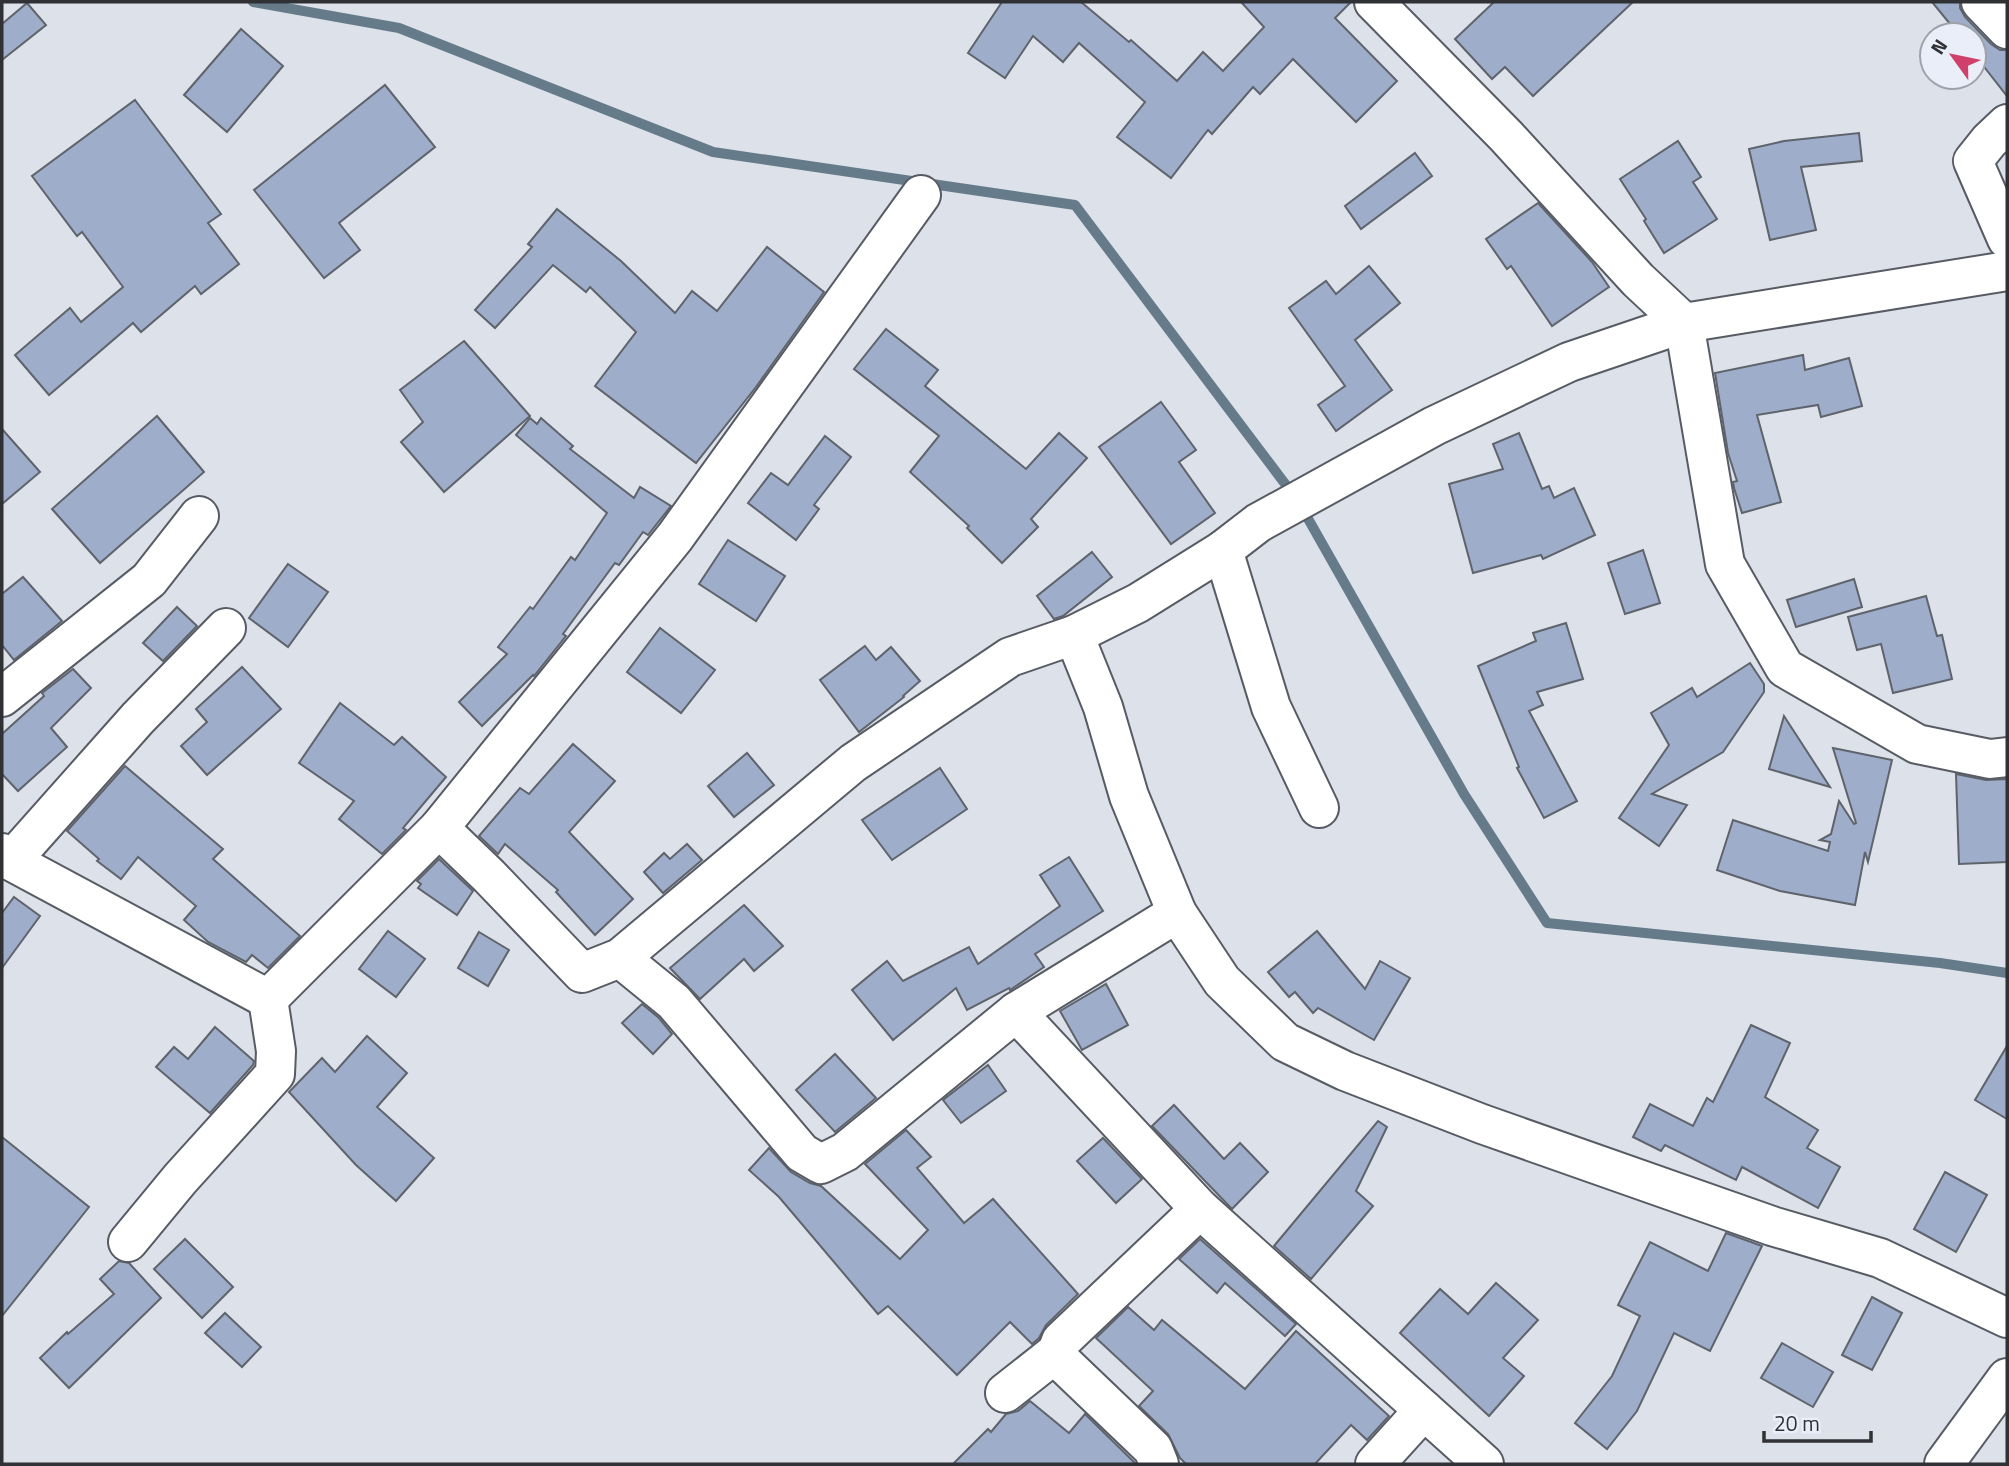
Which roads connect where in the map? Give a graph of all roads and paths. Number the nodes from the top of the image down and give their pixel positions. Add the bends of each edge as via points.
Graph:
1 (1374, 2) edge
2 (1981, 2) edge
3 (2007, 29) edge
4 (2007, 124) edge
5 (921, 195) dead end
6 (2007, 239) edge
7 (2007, 271) edge
8 (1684, 323) junction
9 (199, 516) dead end
10 (1223, 550) junction
11 (226, 628) dead end
12 (1074, 635) junction
13 (2, 697) edge
14 (2007, 757) edge
15 (1319, 808) dead end
16 (439, 828) junction
17 (6, 857) edge
18 (1177, 913) junction
19 (620, 958) junction
20 (268, 999) junction
21 (1016, 1012) junction
22 (1200, 1209) junction
23 (128, 1242) dead end
24 (2007, 1318) edge
25 (1057, 1352) junction
26 (2007, 1378) edge
27 (1005, 1393) dead end
28 (1424, 1410) junction
29 (1159, 1464) edge
30 (1375, 1464) edge
31 (1484, 1464) edge
32 (1944, 1464) edge

1 - 8 street
2 - 3 street
4 - 6 street via 1973,162
5 - 16 street via 675,537
7 - 8 street
8 - 10 street via 1569,362 1434,426 1258,523
8 - 14 street via 1725,564 1785,668 1917,744 1990,759
9 - 13 street via 149,580
10 - 12 street via 1138,603
10 - 15 street via 1271,707
11 - 17 street
12 - 18 street via 1103,707 1129,796
12 - 19 street via 1010,657 853,763
16 - 19 street via 582,974
16 - 20 street
17 - 20 street
18 - 21 street
18 - 24 street via 1222,981 1284,1042 1482,1125 1772,1226 1880,1258
19 - 21 street via 674,1002 802,1153 821,1164 845,1153
20 - 23 street via 275,1074
21 - 22 street
22 - 25 street via 1061,1341
22 - 28 street
25 - 27 street
25 - 29 street via 1153,1449
26 - 32 street
28 - 30 street
28 - 31 street

